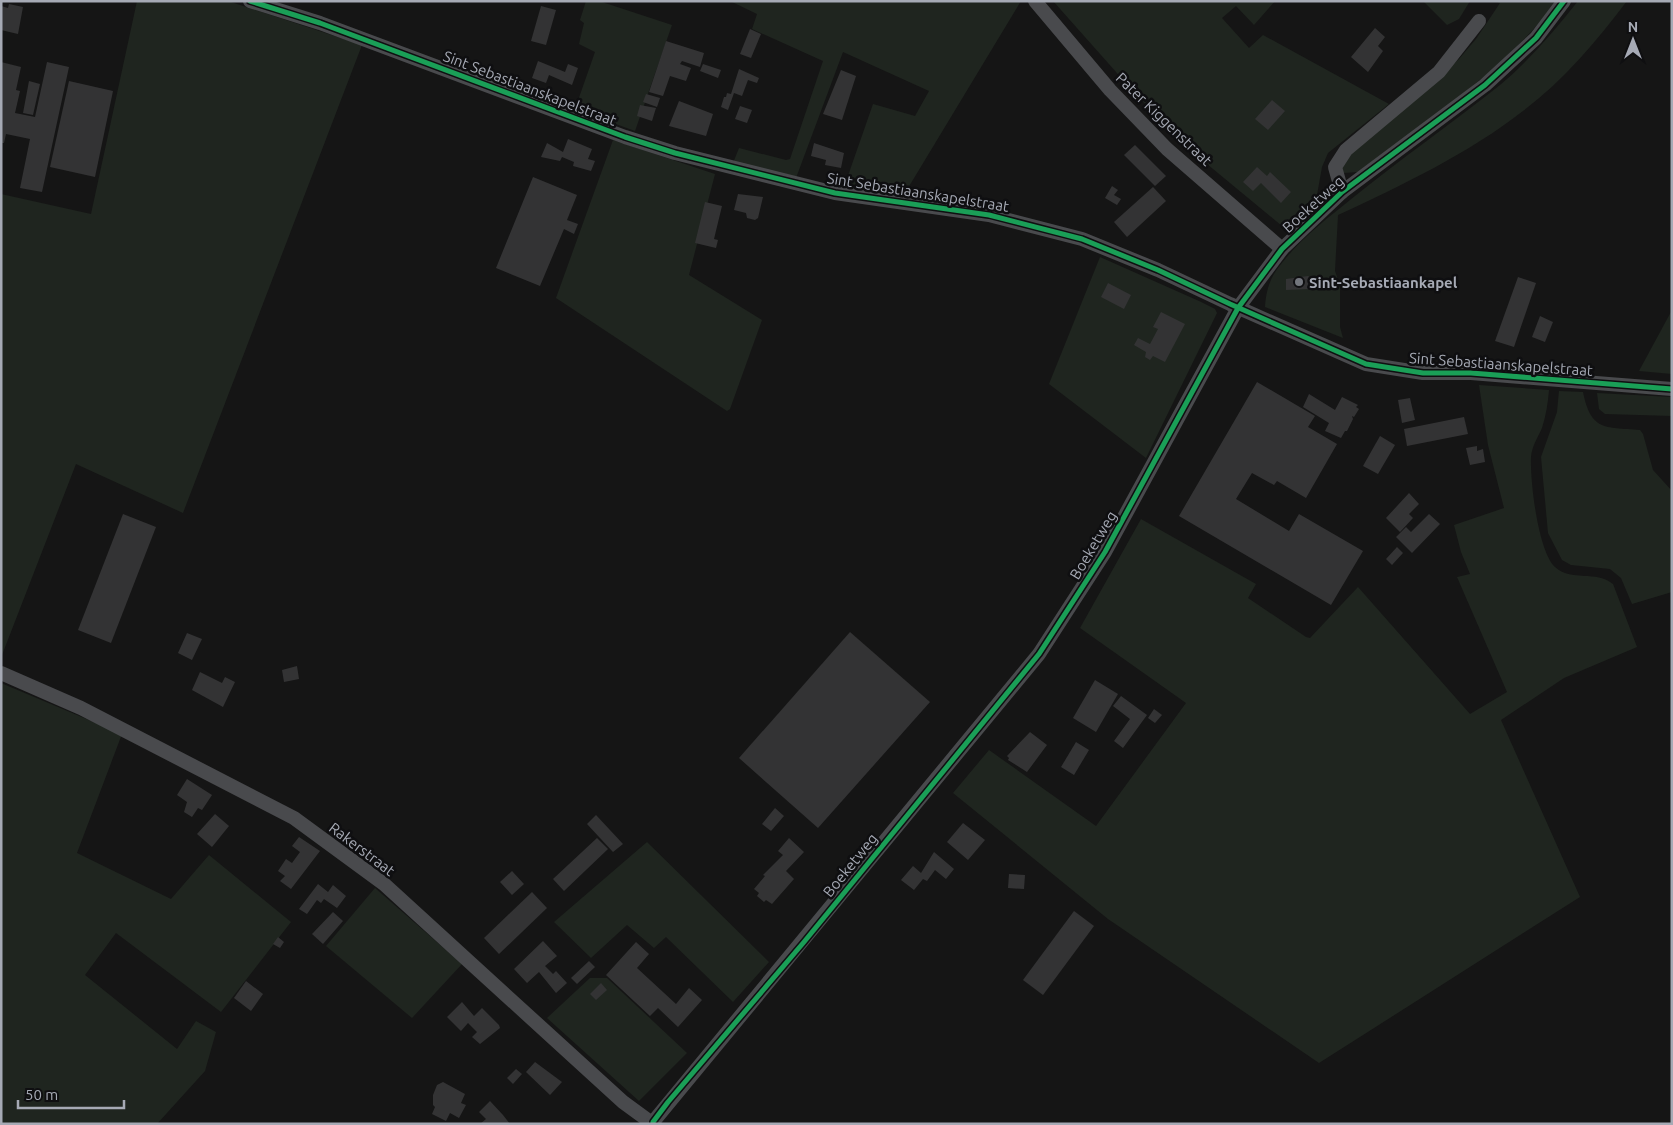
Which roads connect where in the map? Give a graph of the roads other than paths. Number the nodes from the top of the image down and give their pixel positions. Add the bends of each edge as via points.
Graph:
1 (250, 1) edge
2 (1035, 1) edge
3 (1564, 1) edge
4 (1479, 21) dead end
5 (1342, 192) junction
6 (1282, 249) junction
7 (1238, 308) junction
8 (1672, 389) edge
9 (1, 673) edge
10 (653, 1123) edge

1 - 7 street, Sint Sebastiaanskapelstraat via 320,23 675,153 835,193 989,215 1082,239
2 - 6 street, Pater Kiggenstraat via 1110,90 1167,149
3 - 5 street, Boeketweg via 1536,38 1485,86
4 - 5 street via 1440,72 1346,150 1334,167
5 - 6 street, Boeketweg
6 - 7 street, Boeketweg
7 - 8 street, Sint Sebastiaanskapelstraat via 1366,364 1423,373 1470,373
7 - 10 street, Boeketweg via 1105,552 1039,654
9 - 10 street, Rakerstraat via 81,708 294,818 384,884 623,1102

